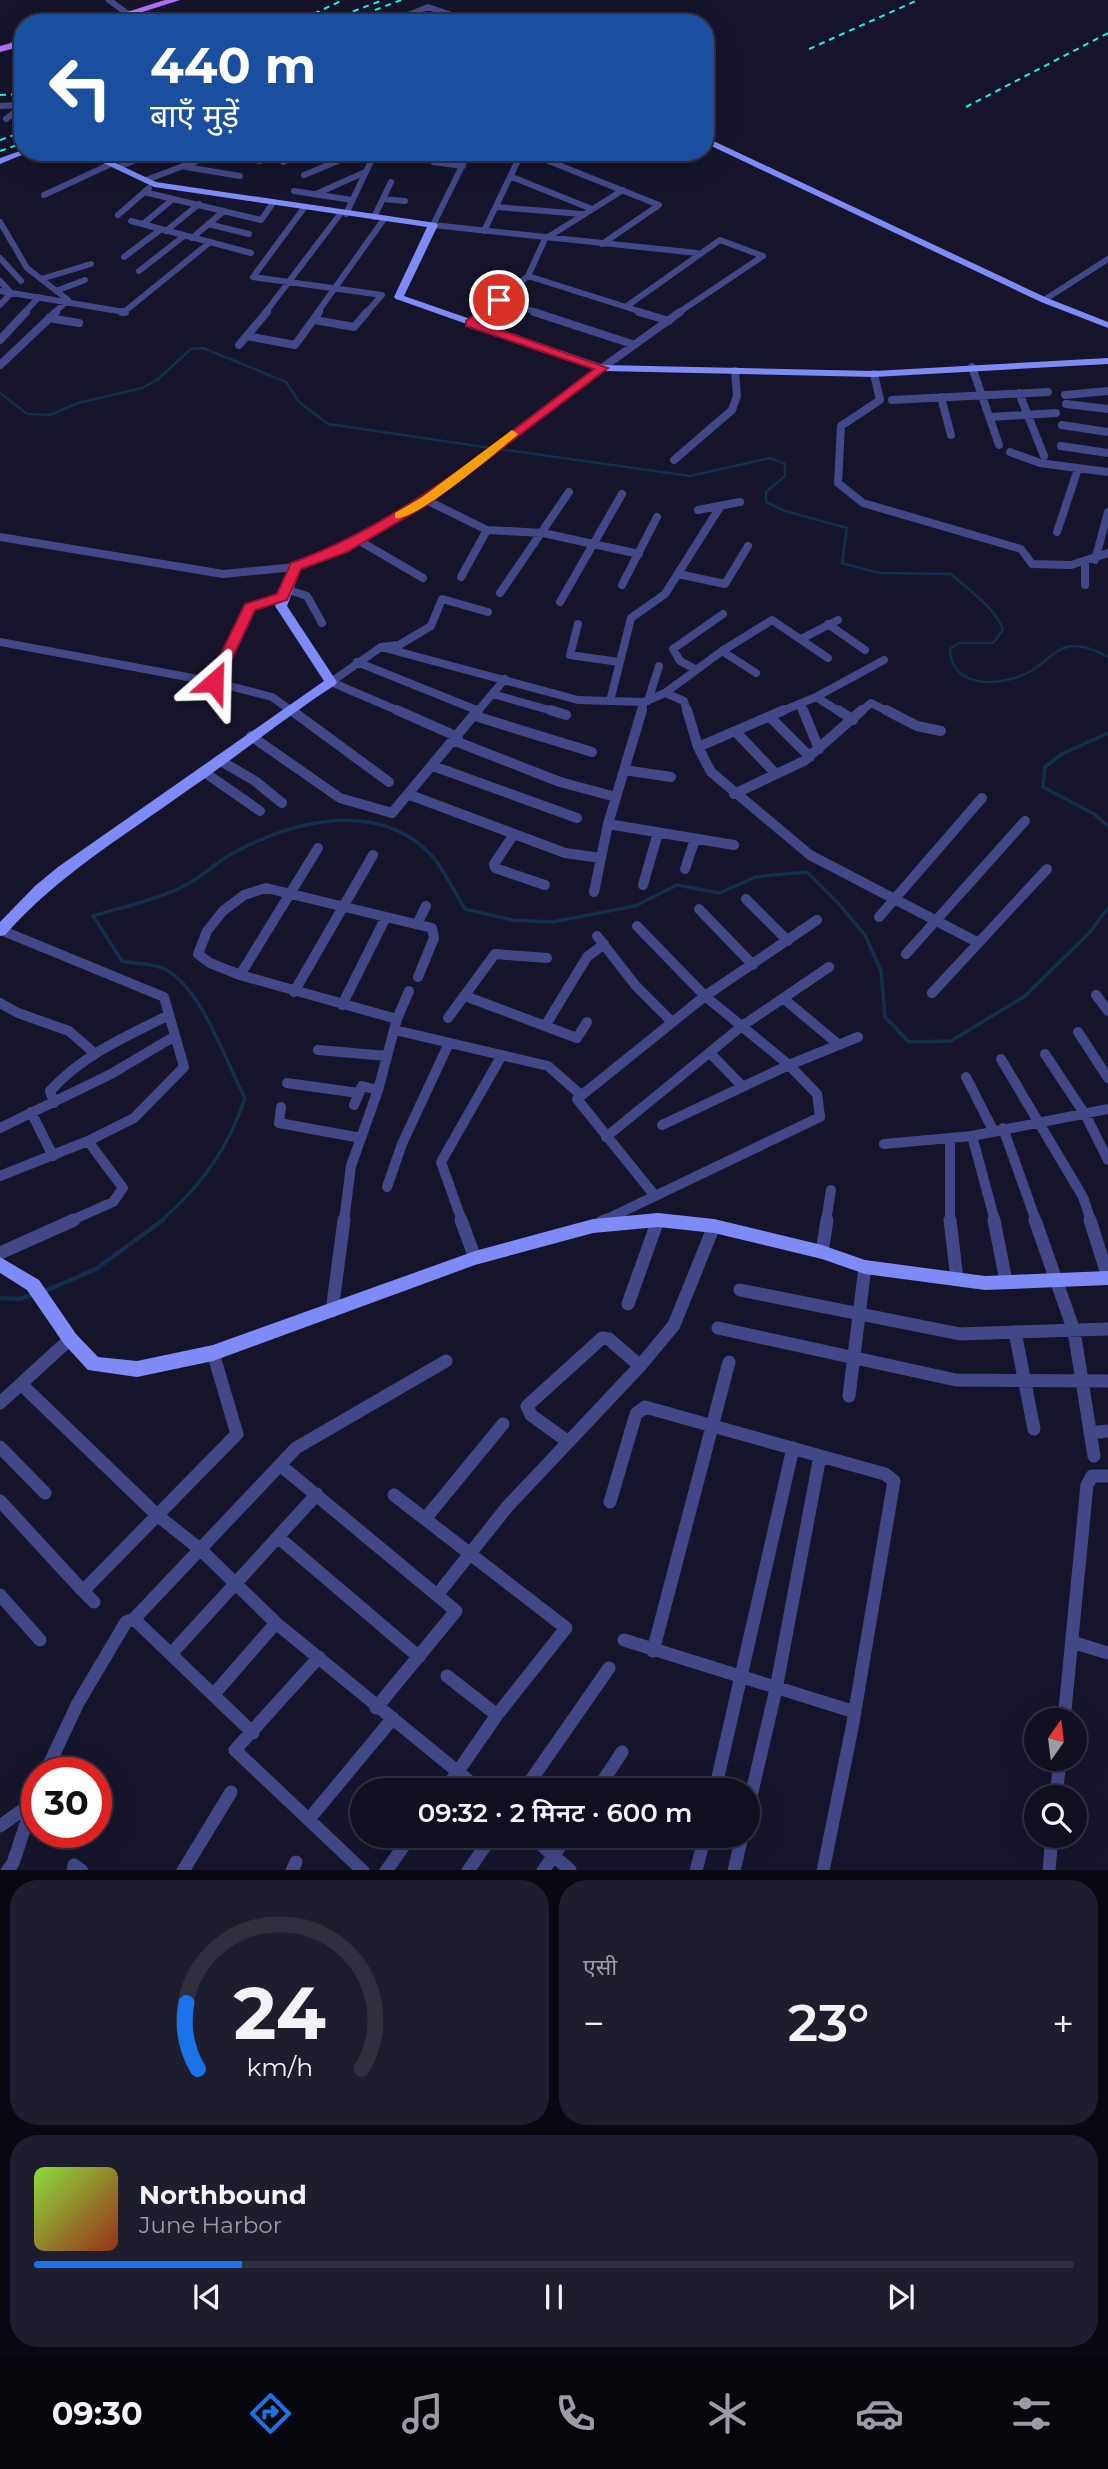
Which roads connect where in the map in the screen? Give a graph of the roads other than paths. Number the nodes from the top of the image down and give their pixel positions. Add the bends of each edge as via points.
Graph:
1 (109, 0) edge
2 (170, 1) edge
3 (128, 14) joint
4 (411, 14) edge
5 (449, 14) dead end
6 (14, 113) edge
7 (6, 120) dead end
8 (714, 145) edge
9 (104, 161) edge
10 (130, 161) edge
11 (197, 161) edge
12 (338, 161) edge
13 (371, 161) edge
14 (433, 161) edge
15 (465, 161) edge
16 (520, 161) edge
17 (547, 161) edge
18 (115, 166) junction
19 (183, 166) junction
20 (463, 166) junction
21 (363, 173) junction
22 (304, 175) dead end
23 (240, 176) dead end
24 (512, 177) junction
25 (150, 182) junction
26 (391, 182) dead end
27 (623, 190) junction
28 (294, 191) dead end
29 (144, 192) junction
30 (316, 194) junction
31 (44, 195) dead end
32 (173, 198) junction
33 (383, 198) junction
34 (352, 200) junction
35 (405, 201) dead end
36 (272, 203) junction
37 (199, 204) junction
38 (497, 206) junction
39 (304, 208) junction
40 (592, 209) junction
41 (225, 211) junction
42 (343, 213) junction
43 (582, 214) junction
44 (118, 215) dead end
45 (379, 218) junction
46 (131, 221) dead end
47 (0, 222) edge
48 (143, 224) junction
49 (208, 224) junction
50 (433, 225) junction
51 (163, 231) junction
52 (484, 231) junction
53 (249, 234) dead end
54 (188, 237) junction
55 (545, 239) junction
56 (209, 243) junction
57 (602, 244) junction
58 (251, 253) dead end
59 (697, 253) junction
60 (124, 257) dead end
61 (0, 258) edge
62 (1108, 260) edge
63 (91, 264) dead end
64 (139, 271) dead end
65 (528, 276) junction
66 (41, 279) junction
67 (85, 280) dead end
68 (0, 281) edge
69 (21, 281) dead end
70 (291, 282) junction
71 (337, 289) junction
72 (0, 291) edge
73 (56, 291) junction
74 (11, 293) junction
75 (39, 297) junction
76 (68, 300) junction
77 (499, 300) junction
78 (1044, 300) junction
79 (0, 305) edge
80 (627, 306) junction
81 (49, 318) junction
82 (315, 320) junction
83 (668, 321) junction
84 (79, 323) dead end
85 (470, 323) junction
86 (1108, 325) edge
87 (247, 336) junction
88 (0, 340) edge
89 (632, 344) junction
90 (239, 345) dead end
91 (1108, 361) edge
92 (0, 365) edge
93 (972, 367) junction
94 (602, 368) junction
95 (735, 371) junction
96 (874, 374) junction
97 (1108, 391) edge
98 (1048, 392) dead end
99 (1020, 393) junction
100 (982, 395) junction
101 (941, 397) junction
102 (892, 400) dead end
103 (1108, 409) edge
104 (1056, 413) dead end
105 (1028, 414) junction
106 (990, 417) junction
107 (1062, 425) dead end
108 (1108, 432) edge
109 (951, 435) dead end
110 (999, 445) dead end
111 (1061, 446) dead end
112 (1010, 452) dead end
113 (1108, 453) edge
114 (1044, 456) dead end
115 (674, 460) dead end
116 (1078, 469) junction
117 (1108, 472) edge
118 (569, 492) dead end
119 (622, 494) dead end
120 (426, 500) junction
121 (740, 502) dead end
122 (720, 507) junction
123 (698, 510) dead end
124 (1108, 512) edge
125 (657, 517) dead end
126 (487, 530) junction
127 (1057, 532) dead end
128 (543, 533) junction
129 (0, 537) edge
130 (358, 540) junction
131 (593, 545) junction
132 (748, 546) dead end
133 (1108, 553) edge
134 (639, 554) junction
135 (1090, 561) junction
136 (296, 567) junction
137 (678, 574) junction
138 (461, 577) dead end
139 (423, 578) dead end
140 (622, 585) dead end
141 (1085, 585) dead end
142 (284, 593) junction
143 (500, 593) dead end
144 (560, 602) dead end
145 (488, 612) dead end
146 (723, 614) dead end
147 (838, 620) dead end
148 (322, 623) dead end
149 (578, 624) dead end
150 (828, 624) junction
151 (801, 639) junction
152 (0, 642) edge
153 (381, 647) junction
154 (865, 650) dead end
155 (722, 651) junction
156 (828, 659) dead end
157 (884, 660) dead end
158 (357, 662) junction
159 (619, 662) junction
160 (659, 666) dead end
161 (695, 669) junction
162 (756, 673) dead end
163 (505, 679) junction
164 (214, 682) junction
165 (331, 682) junction
166 (665, 693) junction
167 (493, 694) junction
168 (816, 697) junction
169 (610, 701) junction
170 (646, 701) junction
171 (800, 704) junction
172 (286, 710) junction
173 (477, 714) junction
174 (566, 715) dead end
175 (770, 717) junction
176 (853, 720) junction
177 (735, 731) junction
178 (942, 731) dead end
179 (251, 736) junction
180 (456, 739) junction
181 (698, 747) junction
182 (819, 749) junction
183 (592, 752) dead end
184 (810, 757) junction
185 (219, 760) junction
186 (433, 766) junction
187 (624, 770) junction
188 (204, 772) junction
189 (776, 774) junction
190 (671, 777) dead end
191 (389, 782) dead end
192 (734, 794) junction
193 (410, 795) junction
194 (616, 797) junction
195 (982, 798) dead end
196 (282, 803) dead end
197 (260, 811) dead end
198 (577, 818) dead end
199 (1025, 821) dead end
200 (608, 824) junction
201 (658, 833) junction
202 (514, 834) junction
203 (695, 839) junction
204 (734, 845) dead end
205 (318, 848) dead end
206 (373, 855) dead end
207 (601, 858) junction
208 (685, 869) dead end
209 (1047, 869) dead end
210 (545, 885) dead end
211 (643, 885) dead end
212 (594, 892) dead end
213 (291, 895) junction
214 (746, 899) dead end
215 (895, 899) junction
216 (426, 906) dead end
217 (345, 907) junction
218 (699, 909) dead end
219 (386, 917) junction
220 (879, 917) dead end
221 (817, 920) dead end
222 (936, 921) junction
223 (417, 925) junction
224 (637, 926) dead end
225 (0, 930) edge
226 (788, 941) junction
227 (977, 942) junction
228 (906, 954) dead end
229 (547, 958) dead end
230 (753, 965) junction
231 (830, 967) dead end
232 (240, 975) junction
233 (418, 977) dead end
234 (409, 991) dead end
235 (294, 992) junction
236 (932, 993) dead end
237 (1096, 995) dead end
238 (465, 996) junction
239 (705, 996) junction
240 (785, 999) junction
241 (0, 1003) edge
242 (342, 1005) junction
243 (1108, 1011) edge
244 (169, 1015) junction
245 (448, 1018) dead end
246 (587, 1022) dead end
247 (672, 1022) junction
248 (396, 1024) junction
249 (545, 1026) junction
250 (742, 1026) junction
251 (1078, 1032) dead end
252 (175, 1035) junction
253 (858, 1037) dead end
254 (449, 1043) junction
255 (838, 1044) junction
256 (318, 1050) dead end
257 (93, 1052) junction
258 (711, 1054) junction
259 (1045, 1054) dead end
260 (502, 1055) junction
261 (387, 1056) junction
262 (1001, 1059) dead end
263 (789, 1065) junction
264 (966, 1077) dead end
265 (1108, 1078) edge
266 (288, 1083) dead end
267 (743, 1087) junction
268 (378, 1090) junction
269 (581, 1094) junction
270 (54, 1102) junction
271 (281, 1108) dead end
272 (1108, 1109) edge
273 (32, 1112) junction
274 (1086, 1116) junction
275 (1039, 1123) junction
276 (662, 1125) dead end
277 (0, 1128) edge
278 (998, 1129) junction
279 (972, 1136) junction
280 (606, 1137) junction
281 (361, 1138) junction
282 (950, 1139) junction
283 (88, 1141) junction
284 (884, 1144) dead end
285 (52, 1156) junction
286 (1108, 1160) edge
287 (0, 1176) edge
288 (387, 1188) dead end
289 (831, 1190) dead end
290 (655, 1196) junction
291 (658, 1220) junction
292 (714, 1226) junction
293 (593, 1227) junction
294 (822, 1252) junction
295 (0, 1253) edge
296 (475, 1258) junction
297 (0, 1264) edge
298 (865, 1267) junction
299 (1108, 1277) edge
300 (957, 1279) junction
301 (1058, 1279) junction
302 (1006, 1281) junction
303 (740, 1290) dead end
304 (628, 1304) dead end
305 (332, 1311) junction
306 (857, 1313) junction
307 (718, 1328) dead end
308 (1108, 1329) edge
309 (1074, 1331) junction
310 (1015, 1332) junction
311 (70, 1339) junction
312 (213, 1353) junction
313 (854, 1356) junction
314 (446, 1361) dead end
315 (729, 1362) dead end
316 (640, 1366) junction
317 (1026, 1381) junction
318 (1082, 1381) junction
319 (1108, 1381) edge
320 (22, 1385) junction
321 (849, 1396) dead end
322 (0, 1403) edge
323 (503, 1424) dead end
324 (712, 1425) junction
325 (1034, 1429) dead end
326 (1108, 1431) edge
327 (1090, 1433) junction
328 (567, 1441) junction
329 (0, 1447) edge
330 (793, 1448) junction
331 (821, 1456) junction
332 (1094, 1456) dead end
333 (280, 1465) junction
334 (1108, 1476) edge
335 (45, 1493) dead end
336 (317, 1494) junction
337 (394, 1495) dead end
338 (0, 1501) edge
339 (610, 1502) dead end
340 (157, 1515) junction
341 (425, 1519) junction
342 (279, 1538) junction
343 (201, 1550) junction
344 (471, 1555) junction
345 (237, 1585) junction
346 (83, 1591) junction
347 (438, 1594) junction
348 (0, 1595) edge
349 (94, 1602) dead end
350 (134, 1619) junction
351 (276, 1623) junction
352 (40, 1640) dead end
353 (624, 1640) dead end
354 (1072, 1642) junction
355 (653, 1651) junction
356 (1108, 1653) edge
357 (171, 1654) junction
358 (319, 1657) junction
359 (419, 1657) junction
360 (609, 1668) dead end
361 (447, 1676) dead end
362 (742, 1678) junction
363 (776, 1689) junction
364 (214, 1694) junction
365 (376, 1708) junction
366 (1065, 1708) edge
367 (855, 1712) junction
368 (497, 1715) junction
369 (393, 1718) junction
370 (253, 1733) junction
371 (622, 1752) dead end
372 (53, 1757) edge
373 (459, 1771) junction
374 (454, 1778) edge
375 (467, 1778) edge
376 (532, 1778) edge
377 (605, 1778) edge
378 (718, 1778) edge
379 (755, 1778) edge
380 (231, 1792) dead end
381 (21, 1809) edge
382 (310, 1818) junction
383 (0, 1826) edge
384 (21, 1838) edge
385 (402, 1848) edge
386 (484, 1848) edge
387 (544, 1848) edge
388 (559, 1848) edge
389 (702, 1848) edge
390 (739, 1848) edge
391 (1051, 1848) edge
392 (553, 1856) junction
393 (8, 1870) edge
394 (184, 1870) edge
395 (362, 1870) edge
396 (387, 1870) edge
397 (469, 1870) edge
398 (544, 1870) edge
399 (570, 1870) edge
400 (696, 1870) edge
401 (734, 1870) edge
402 (823, 1870) edge
403 (1049, 1870) edge

1 - 3 street
2 - 3 main road
4 - 5 street via 428,7
6 - 7 street
8 - 78 street
9 - 18 street
10 - 18 street
11 - 19 street
12 - 22 street
13 - 21 street
14 - 20 street
15 - 20 street
16 - 24 street
17 - 27 street
18 - 25 street
18 - 31 street
19 - 23 street
19 - 25 street
20 - 50 street
21 - 30 street
21 - 34 street
24 - 38 street
24 - 40 street
25 - 29 street
25 - 36 street
26 - 33 street
27 - 40 street
27 - 57 street via 659,205
28 - 30 street
29 - 32 street
29 - 44 street
30 - 34 street
32 - 37 street
32 - 48 street
33 - 35 street
33 - 45 street
34 - 42 street
36 - 39 street
36 - 41 street via 261,220
37 - 41 street
37 - 51 street
38 - 43 street
38 - 52 street
39 - 42 street
39 - 70 street via 253,277
40 - 43 street
41 - 49 street
42 - 45 street
42 - 70 street
43 - 55 street
45 - 50 street
45 - 71 street
46 - 48 street
47 - 66 street via 19,259
48 - 51 street
49 - 53 street
49 - 54 street
50 - 52 street
50 - 85 street via 399,297
51 - 54 street
51 - 60 street
52 - 55 street
54 - 56 street
54 - 64 street
55 - 57 street
55 - 65 street
56 - 58 street
56 - 76 street via 124,312
57 - 59 street
59 - 80 street
59 - 83 street via 720,240 762,256
61 - 69 street
62 - 78 street
63 - 66 street
65 - 77 street
65 - 80 street
66 - 73 street
67 - 73 street
68 - 74 street
70 - 71 street
70 - 87 street
71 - 82 street
71 - 82 street via 382,295 354,327
72 - 74 street
73 - 76 street
74 - 75 street
74 - 79 street
75 - 76 street
75 - 88 street
76 - 81 street
77 - 85 street
77 - 89 street
78 - 86 street
80 - 83 street
81 - 84 street
81 - 92 street
82 - 87 street via 295,345
83 - 89 street
85 - 94 street
87 - 90 street
89 - 94 street
91 - 93 street
93 - 96 street
93 - 100 street
94 - 95 street
94 - 120 street
95 - 96 street
95 - 115 street via 737,396 732,410
96 - 135 street via 880,400 841,426 838,483 863,503 1021,549 1032,564 1054,568
97 - 103 street via 1066,399
98 - 99 street
99 - 100 street
99 - 105 street
100 - 101 street
100 - 106 street
101 - 102 street
101 - 109 street
104 - 105 street
105 - 106 street
105 - 114 street
106 - 110 street
107 - 108 street
111 - 113 street
112 - 116 street
116 - 117 street
116 - 127 street
118 - 128 street
119 - 131 street
120 - 126 street
120 - 130 street
121 - 122 street
122 - 123 street
122 - 137 street
124 - 135 street
125 - 134 street
126 - 128 street
126 - 138 street
128 - 131 street
128 - 143 street
129 - 136 street via 223,574
130 - 136 street
130 - 139 street
131 - 134 street
131 - 144 street
132 - 137 street via 725,584
133 - 135 street
134 - 140 street
135 - 141 street
136 - 142 street
137 - 159 street via 665,594 631,618
142 - 148 street via 307,596
142 - 164 street via 250,607
142 - 165 street via 284,614
145 - 153 street via 442,599 431,626 399,645
146 - 161 street via 673,649
147 - 150 street
149 - 159 street via 570,655
150 - 151 street
150 - 154 street
151 - 155 street via 772,620
151 - 156 street
152 - 164 street
153 - 158 street
153 - 163 street
155 - 161 street
155 - 162 street
157 - 168 street
158 - 165 street
158 - 173 street
159 - 169 street
160 - 170 street
161 - 166 street
163 - 167 street
163 - 169 street via 579,700
164 - 172 street via 272,698
165 - 172 street
165 - 180 street
166 - 170 street
166 - 181 street via 684,701
167 - 173 street
167 - 174 street
168 - 171 street
168 - 176 street
169 - 170 street
170 - 187 street
171 - 175 street
171 - 182 street
172 - 179 street
172 - 191 street
173 - 180 street
173 - 183 street
175 - 177 street
175 - 184 street
176 - 178 street via 871,704 917,726
176 - 182 street
177 - 181 street
177 - 189 street
179 - 185 street
179 - 193 street via 346,800 392,813
180 - 186 street
180 - 194 street via 560,782
181 - 192 street via 711,772
182 - 184 street
184 - 189 street
185 - 188 street
185 - 196 street
186 - 193 street
186 - 198 street
187 - 190 street
187 - 194 street
188 - 197 street
188 - 225 street via 79,860
189 - 192 street
192 - 215 street via 810,855
193 - 202 street
194 - 200 street
195 - 215 street
199 - 222 street
200 - 201 street
200 - 207 street
201 - 203 street
201 - 211 street
202 - 207 street via 565,853
202 - 210 street via 495,868
203 - 204 street
203 - 208 street
205 - 213 street
206 - 217 street
207 - 212 street
209 - 227 street
213 - 217 street
213 - 232 street
213 - 232 street via 253,889 229,904 200,944 198,954
214 - 226 street
215 - 220 street
215 - 222 street
216 - 223 street
217 - 219 street
217 - 235 street
218 - 230 street
219 - 223 street
219 - 242 street
221 - 226 street
222 - 227 street
222 - 228 street
223 - 233 street via 432,928 434,933
224 - 239 street
225 - 244 street via 164,997
226 - 230 street
227 - 236 street
229 - 238 street via 495,954
230 - 239 street
231 - 240 street
232 - 235 street
234 - 248 street
235 - 242 street
237 - 243 street
238 - 245 street
238 - 249 street
239 - 247 street
239 - 250 street
240 - 250 street
240 - 255 street
241 - 257 street via 69,1031
242 - 248 street
244 - 252 street
244 - 257 street
246 - 249 street via 577,1038
247 - 249 street via 600,940
247 - 269 street
248 - 254 street
248 - 261 street
250 - 258 street
250 - 263 street
251 - 265 street
252 - 270 street
252 - 283 street via 184,1067 134,1118
253 - 255 street
254 - 260 street
254 - 288 street via 402,1144
255 - 263 street
256 - 261 street
257 - 270 street via 52,1087 49,1094
258 - 267 street
258 - 280 street
259 - 274 street
260 - 269 street via 548,1066
260 - 296 street via 441,1163
261 - 268 street
262 - 275 street
263 - 267 street
263 - 290 street via 817,1094 820,1117
264 - 278 street
266 - 268 street via 356,1099 362,1086
267 - 276 street
268 - 281 street
269 - 280 street via 578,1103
270 - 273 street
271 - 281 street via 279,1123
272 - 274 street
273 - 277 street
273 - 285 street
274 - 275 street
274 - 286 street
275 - 278 street
275 - 299 street via 1083,1197
278 - 279 street
278 - 301 street
279 - 282 street
279 - 302 street
280 - 290 street
281 - 305 street via 351,1166
282 - 284 street
282 - 300 street via 950,1223
283 - 285 street
283 - 295 street via 122,1188 113,1202
285 - 287 street
289 - 294 street
290 - 293 street
291 - 292 street
291 - 293 street
291 - 304 street
292 - 294 street
292 - 316 street via 674,1325
293 - 296 street
294 - 298 street
296 - 305 street
297 - 311 street via 33,1285
298 - 300 street
298 - 306 street
299 - 301 street
300 - 302 street
301 - 302 street
301 - 309 street
303 - 306 street
305 - 312 street
306 - 310 street via 960,1334
306 - 313 street
307 - 313 street
308 - 309 street
309 - 310 street
309 - 318 street
310 - 317 street
311 - 312 street via 94,1364 137,1369
311 - 320 street
312 - 340 street via 237,1434
313 - 317 street via 956,1380
313 - 321 street
314 - 333 street via 296,1448
315 - 324 street
316 - 328 street
316 - 328 street via 602,1338 527,1406 531,1415
317 - 318 street
317 - 325 street
318 - 319 street
318 - 327 street
320 - 322 street
320 - 340 street
323 - 341 street
324 - 330 street
324 - 339 street via 639,1408
324 - 355 street
326 - 327 street
327 - 332 street
328 - 344 street
329 - 335 street
330 - 331 street
330 - 362 street
331 - 363 street
331 - 367 street via 885,1474 894,1481
333 - 336 street
333 - 343 street
334 - 354 street via 1092,1476 1087,1485
336 - 342 street
336 - 347 street
337 - 341 street
338 - 346 street
340 - 343 street
340 - 346 street
341 - 344 street
342 - 345 street
342 - 359 street
343 - 345 street
343 - 350 street
344 - 347 street
344 - 368 street via 566,1628
345 - 351 street
345 - 357 street
346 - 349 street
347 - 359 street via 456,1613
348 - 352 street
350 - 357 street
350 - 372 street via 126,1622 78,1703
351 - 358 street
351 - 364 street
353 - 355 street
354 - 356 street
354 - 366 street
355 - 362 street
357 - 364 street
358 - 365 street
358 - 370 street
359 - 365 street
360 - 376 street
361 - 368 street
362 - 363 street
362 - 378 street
363 - 367 street
363 - 379 street
364 - 370 street
365 - 369 street
367 - 402 street
368 - 373 street
369 - 373 street
369 - 382 street
370 - 382 street via 235,1751
371 - 377 street
373 - 374 street
373 - 375 street
380 - 394 street
381 - 383 street
382 - 395 street
384 - 393 street
385 - 396 street
386 - 397 street
387 - 392 street
388 - 392 street
389 - 400 street
390 - 401 street
391 - 403 street
392 - 398 street
392 - 399 street

